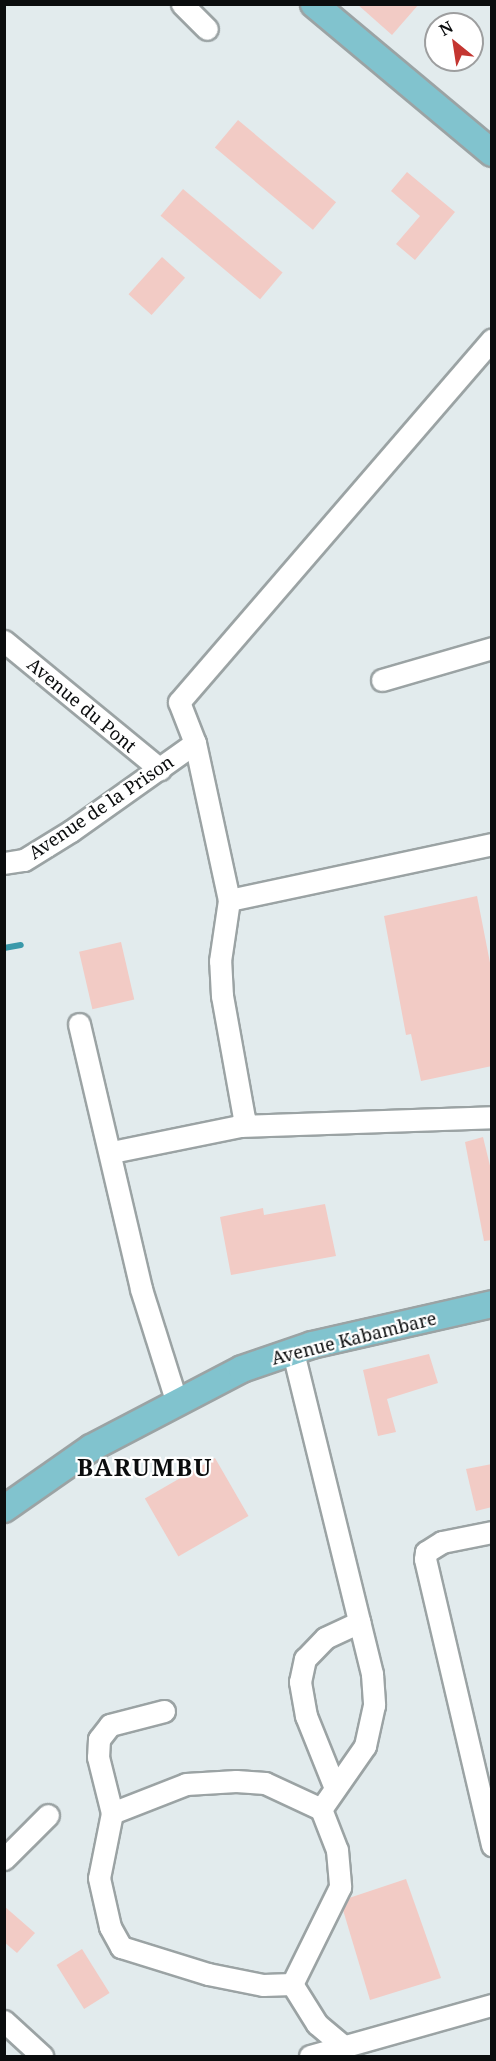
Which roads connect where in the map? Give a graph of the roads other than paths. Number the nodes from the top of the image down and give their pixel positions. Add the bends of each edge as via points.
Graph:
1 (182, 4) edge
2 (316, 5) edge
3 (207, 29) dead end
4 (492, 153) edge
5 (492, 339) edge
6 (4, 641) edge
7 (492, 648) edge
8 (382, 680) dead end
9 (195, 743) junction
10 (160, 769) junction
11 (492, 844) edge
12 (4, 863) edge
13 (229, 900) junction
14 (79, 1024) dead end
15 (492, 1117) edge
16 (240, 1126) junction
17 (112, 1152) junction
18 (492, 1304) edge
19 (293, 1352) junction
20 (176, 1400) junction
21 (4, 1509) edge
22 (492, 1532) edge
23 (359, 1622) junction
24 (164, 1711) dead end
25 (335, 1788) junction
26 (321, 1809) junction
27 (112, 1813) junction
28 (48, 1815) dead end
29 (492, 1845) edge
30 (4, 1860) edge
31 (292, 1984) junction
32 (492, 2005) edge
33 (4, 2021) edge
34 (344, 2047) junction
35 (42, 2056) edge
36 (310, 2056) edge

1 - 3 street
2 - 4 main road
5 - 9 street via 184,694 179,702
6 - 10 street, Avenue du Pont
7 - 8 street
9 - 10 street, Avenue de la Prison
9 - 13 street
10 - 12 street, Avenue de la Prison via 24,860
11 - 13 street
13 - 16 street via 221,984 244,1118
14 - 17 street
15 - 16 street
16 - 17 street
17 - 20 street via 141,1289
18 - 19 main road, Avenue Kabambare
19 - 20 main road, Avenue Kabambare
19 - 23 street
20 - 21 main road, Avenue Kabambare via 90,1448
22 - 29 street via 441,1542 430,1548 424,1559
23 - 25 street via 374,1704 365,1746
23 - 25 street via 325,1638 304,1659 300,1682 306,1716
24 - 27 street via 110,1725 99,1739 98,1757
25 - 26 street
26 - 27 street via 265,1783 236,1781 186,1784
26 - 31 street via 337,1850 340,1887
27 - 31 street via 99,1878 110,1927 121,1947 208,1974 263,1985
28 - 30 street
31 - 34 street via 317,2024
32 - 34 street
33 - 35 street
34 - 36 street

